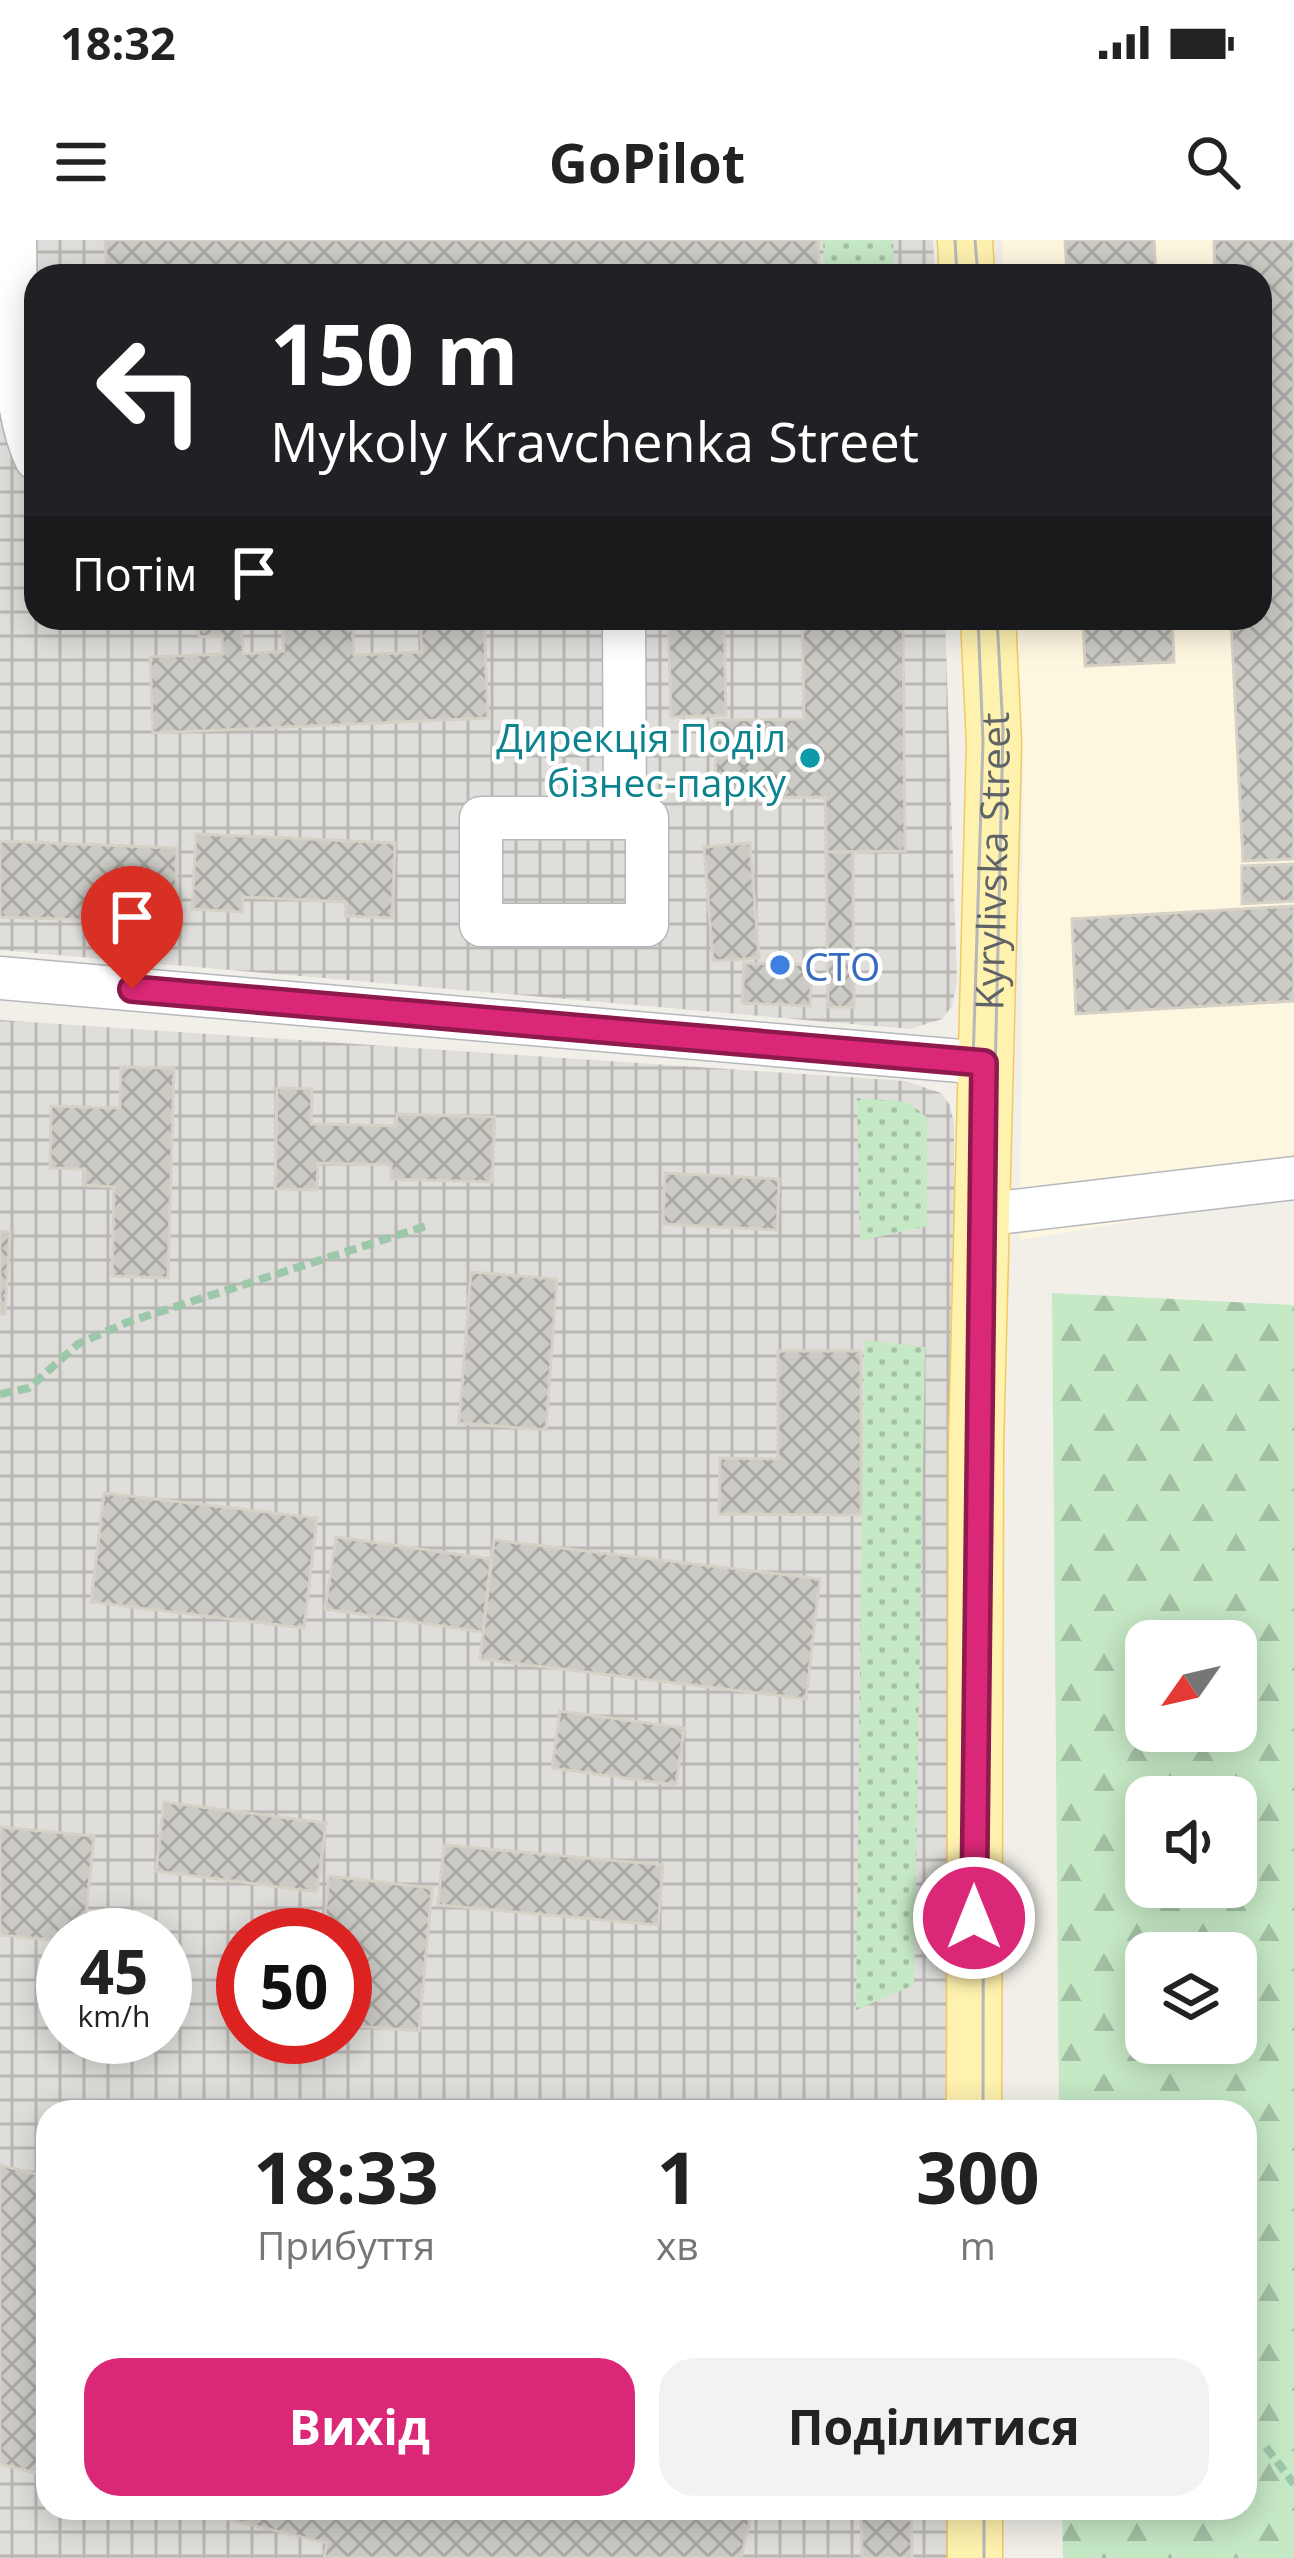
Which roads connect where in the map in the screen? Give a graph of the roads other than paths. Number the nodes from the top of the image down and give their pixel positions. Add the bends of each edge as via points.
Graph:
1 (15, 240) edge
2 (10, 390) edge
3 (24, 430) edge
4 (625, 630) edge
5 (989, 630) edge
6 (625, 818) junction
7 (0, 978) edge
8 (984, 1063) junction
9 (1294, 1178) edge
10 (981, 1215) junction
11 (974, 2100) edge
12 (975, 2520) edge
13 (975, 2558) edge

1 - 2 street
2 - 3 street
4 - 6 street
5 - 8 main road, Kyrylivska Street via 994,742
6 - 6 street via 481,818 481,925 647,925 647,818
7 - 8 street
8 - 10 main road, Kyrylivska Street
9 - 10 street
10 - 11 main road, Kyrylivska Street
12 - 13 main road

